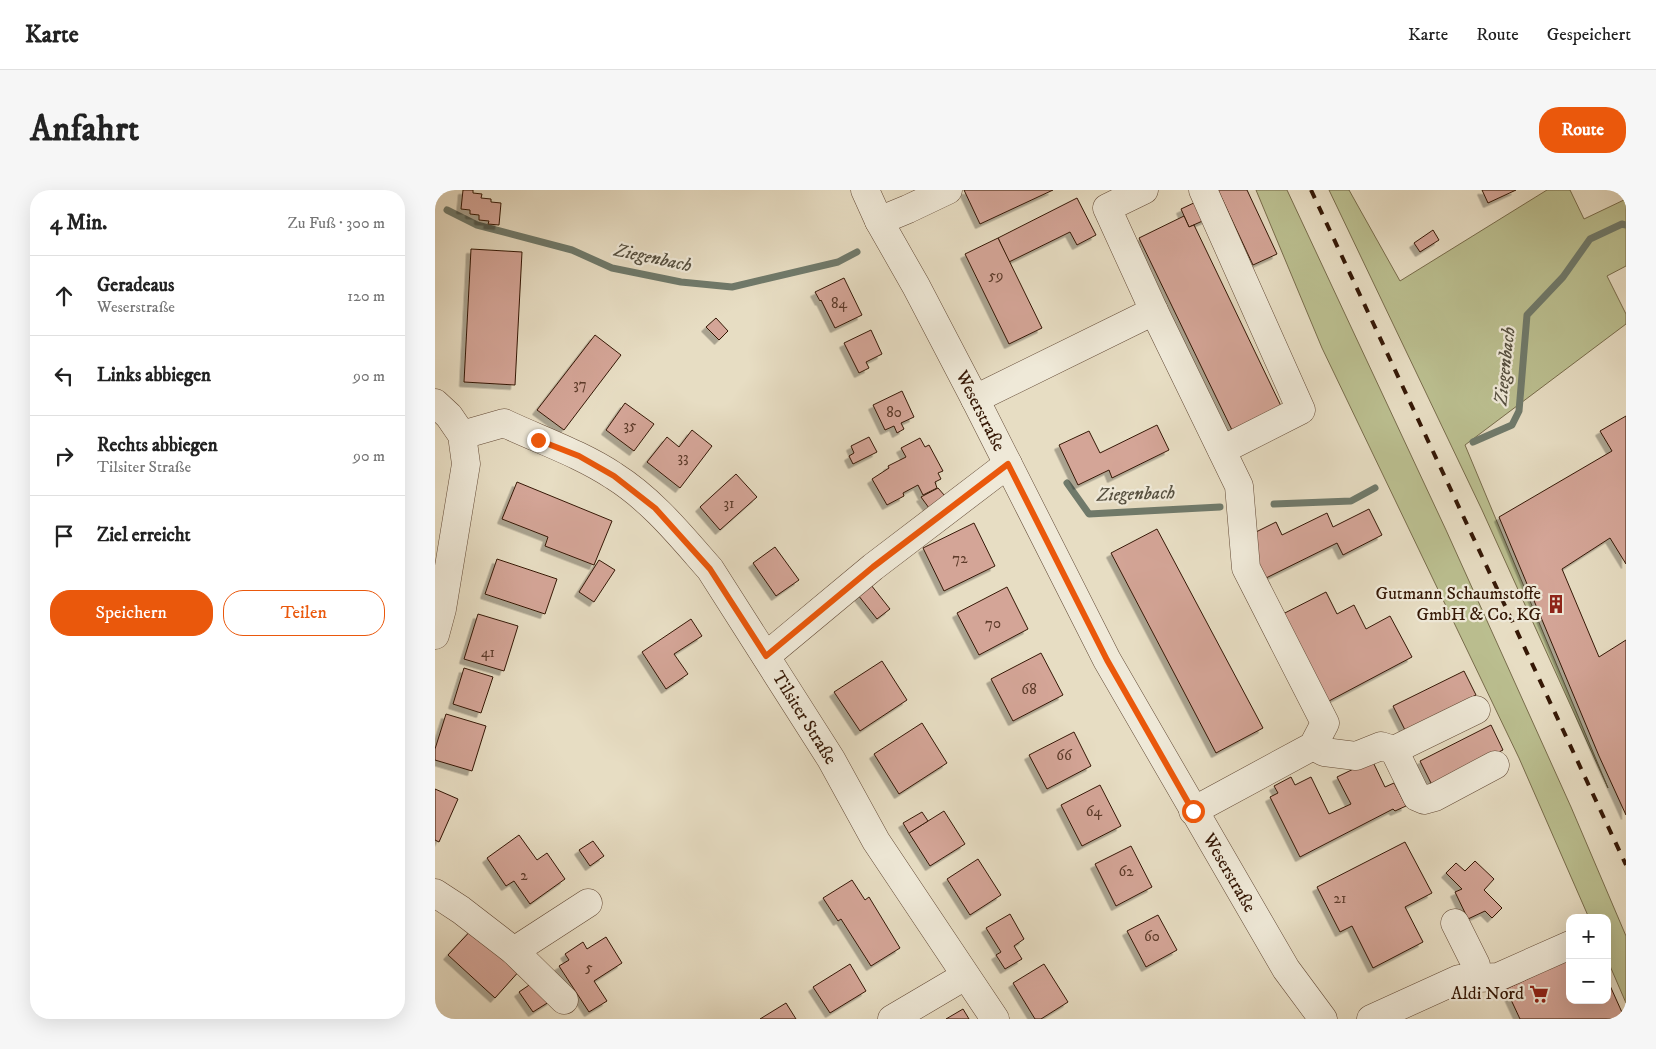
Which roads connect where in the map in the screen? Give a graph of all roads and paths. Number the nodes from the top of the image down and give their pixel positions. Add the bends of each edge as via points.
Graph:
1 (865, 190) edge
2 (948, 190) edge
3 (1144, 190) edge
4 (1203, 190) edge
5 (879, 220) junction
6 (1154, 312) junction
7 (975, 399) junction
8 (435, 403) edge
9 (462, 434) junction
10 (1222, 450) junction
11 (1008, 464) junction
12 (435, 635) edge
13 (766, 656) junction
14 (1476, 710) dead end
15 (1313, 746) junction
16 (1394, 750) junction
17 (1495, 765) dead end
18 (1193, 811) junction
19 (435, 893) edge
20 (588, 903) dead end
21 (1455, 923) dead end
22 (1566, 947) edge
23 (513, 951) junction
24 (965, 976) junction
25 (1475, 978) junction
26 (564, 1000) dead end
27 (892, 1019) edge
28 (995, 1019) edge
29 (1323, 1019) edge
30 (1371, 1019) edge

1 - 5 street, Weserstraße
2 - 5 street
3 - 6 street via 1107,208
4 - 10 street via 1301,410
5 - 7 street, Weserstraße
6 - 7 street
6 - 10 street
7 - 11 street, Weserstraße
8 - 9 street
9 - 12 street via 466,464 443,608
9 - 13 street, Tilsiter Straße via 504,423 579,456 614,476 655,508 710,569
10 - 15 street via 1239,486 1246,568 1325,723
11 - 13 street via 873,567
11 - 18 street, Weserstraße via 1107,660
13 - 24 street, Tilsiter Straße via 831,759 876,841
14 - 16 street
15 - 16 street via 1324,752 1356,756 1381,746
15 - 18 street
16 - 17 street via 1417,797 1424,800
18 - 29 street, Weserstraße via 1285,969
19 - 23 street
20 - 23 street
21 - 25 street via 1476,965
22 - 25 street via 1499,977
23 - 26 street
24 - 27 street
24 - 28 street, Tilsiter Straße
25 - 30 street via 1459,979

